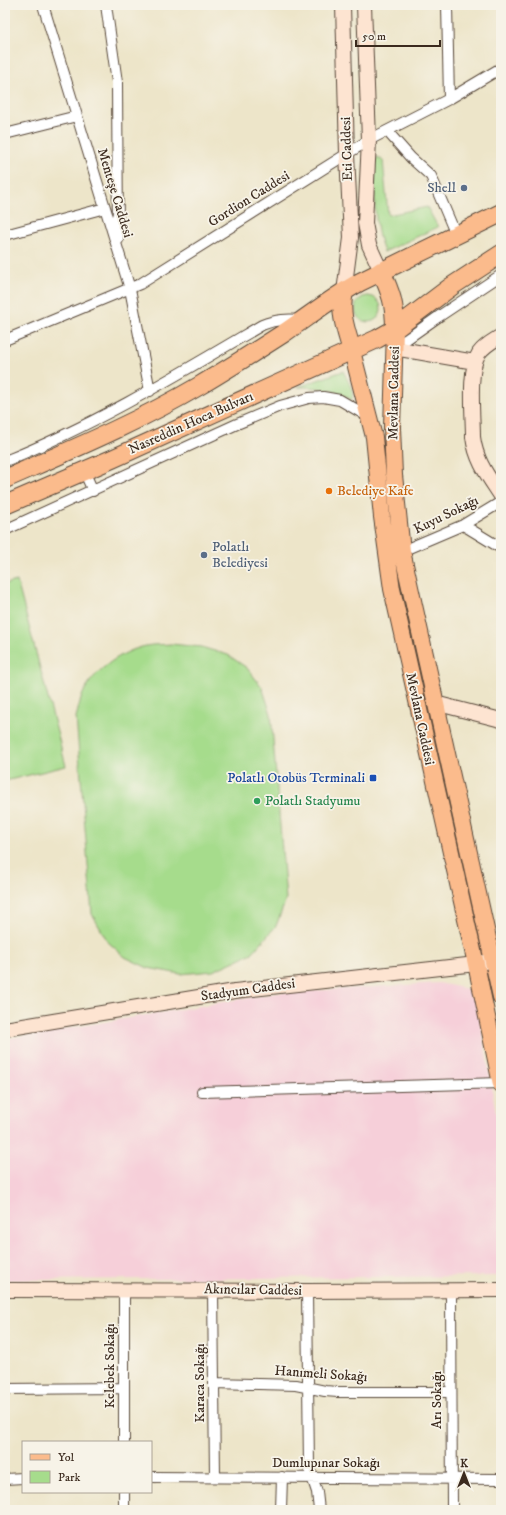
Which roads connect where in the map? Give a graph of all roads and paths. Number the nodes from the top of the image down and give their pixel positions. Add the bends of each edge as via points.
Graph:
1 (43, 5) edge
2 (106, 5) edge
3 (344, 5) edge
4 (364, 5) edge
5 (447, 5) edge
6 (501, 68) edge
7 (449, 99) junction
8 (76, 116) junction
9 (387, 130) junction
10 (5, 134) edge
11 (369, 140) junction
12 (347, 154) junction
13 (105, 208) junction
14 (501, 213) edge
15 (5, 235) edge
16 (456, 235) junction
17 (118, 251) junction
18 (501, 254) edge
19 (381, 272) junction
20 (501, 275) edge
21 (480, 279) junction
22 (130, 289) junction
23 (344, 292) junction
24 (302, 320) junction
25 (395, 329) junction
26 (501, 336) edge
27 (5, 340) edge
28 (394, 348) junction
29 (352, 351) junction
30 (474, 362) junction
31 (150, 391) junction
32 (369, 417) junction
33 (5, 461) edge
34 (84, 471) junction
35 (5, 478) edge
36 (93, 491) junction
37 (501, 496) edge
38 (501, 502) edge
39 (5, 505) edge
40 (463, 526) junction
41 (5, 530) edge
42 (501, 548) edge
43 (402, 550) junction
44 (436, 703) junction
45 (501, 720) edge
46 (496, 958) edge
47 (476, 964) junction
48 (501, 997) edge
49 (5, 1029) edge
50 (501, 1084) edge
51 (202, 1092) dead end
52 (5, 1290) edge
53 (124, 1290) junction
54 (214, 1290) junction
55 (501, 1290) edge
56 (307, 1291) junction
57 (451, 1291) junction
58 (214, 1383) junction
59 (307, 1387) junction
60 (124, 1388) junction
61 (5, 1389) edge
62 (451, 1392) junction
63 (124, 1441) edge
64 (152, 1477) edge
65 (215, 1477) junction
66 (282, 1477) junction
67 (311, 1477) junction
68 (22, 1478) edge
69 (451, 1478) junction
70 (501, 1478) edge
71 (5, 1479) edge
72 (124, 1493) edge
73 (124, 1510) edge
74 (282, 1510) edge
75 (319, 1510) edge
76 (452, 1510) edge

1 - 8 street, Menteşe Caddesi
2 - 17 street via 118,82
3 - 12 street, Eti Caddesi
4 - 11 street, Eti Caddesi
5 - 7 street
6 - 7 street, Gordion Caddesi
7 - 9 street, Gordion Caddesi
8 - 10 street
8 - 13 street, Menteşe Caddesi
9 - 11 street, Gordion Caddesi
9 - 16 street via 411,158 431,176
11 - 12 street, Gordion Caddesi
11 - 19 street, Eti Caddesi via 365,231
12 - 22 street, Gordion Caddesi
12 - 23 street, Eti Caddesi via 351,238
13 - 15 street
13 - 17 street, Menteşe Caddesi
14 - 16 highway, Nasreddin Hoca Bulvarı
16 - 19 highway, Nasreddin Hoca Bulvarı
17 - 22 street, Menteşe Caddesi
18 - 21 highway, Nasreddin Hoca Bulvarı
19 - 23 highway, Nasreddin Hoca Bulvarı
19 - 25 highway via 393,302
20 - 21 street
21 - 25 highway, Nasreddin Hoca Bulvarı
21 - 28 street via 438,317
22 - 27 street, Gordion Caddesi
22 - 31 street, Menteşe Caddesi
23 - 24 highway, Nasreddin Hoca Bulvarı
23 - 29 highway via 344,326
24 - 31 street via 274,320 262,325
24 - 35 highway, Nasreddin Hoca Bulvarı via 197,387 69,451
25 - 28 main road, Mevlana Caddesi
25 - 29 highway, Nasreddin Hoca Bulvarı
26 - 30 street via 486,346
28 - 30 street
28 - 43 main road, Mevlana Caddesi via 392,427
29 - 32 main road, Mevlana Caddesi
29 - 34 highway, Nasreddin Hoca Bulvarı
30 - 37 street via 474,447
31 - 33 street via 42,446
32 - 36 street via 340,400 309,398 280,406 237,424
32 - 47 main road, Mevlana Caddesi via 376,452 392,589
34 - 36 street
34 - 39 highway, Nasreddin Hoca Bulvarı
36 - 41 street
38 - 40 street, Kuyu Sokağı
40 - 42 street
40 - 43 street, Kuyu Sokağı
43 - 44 main road, Mevlana Caddesi
44 - 45 street
44 - 46 main road, Mevlana Caddesi
46 - 47 street, Stadyum Caddesi
46 - 48 main road, Mevlana Caddesi
47 - 49 street, Stadyum Caddesi via 235,991
47 - 50 main road, Mevlana Caddesi
50 - 51 street
52 - 53 street, Akıncılar Caddesi
53 - 54 street, Akıncılar Caddesi
53 - 60 street, Kelebek Sokağı
54 - 56 street, Akıncılar Caddesi
54 - 58 street, Karaca Sokağı
55 - 57 street, Akıncılar Caddesi
56 - 57 street, Akıncılar Caddesi
56 - 59 street
57 - 62 street, Arı Sokağı
58 - 59 street, Hanımeli Sokağı
58 - 65 street, Karaca Sokağı
59 - 62 street, Hanımeli Sokağı via 338,1392
59 - 67 street
60 - 61 street
60 - 63 street, Kelebek Sokağı
62 - 69 street, Arı Sokağı
64 - 65 street, Dumlupınar Sokağı
65 - 66 street, Dumlupınar Sokağı
66 - 67 street, Dumlupınar Sokağı
66 - 74 street
67 - 69 street, Dumlupınar Sokağı
67 - 75 street via 317,1492
68 - 71 street
69 - 70 street, Dumlupınar Sokağı
69 - 76 street, Arı Sokağı
72 - 73 street

